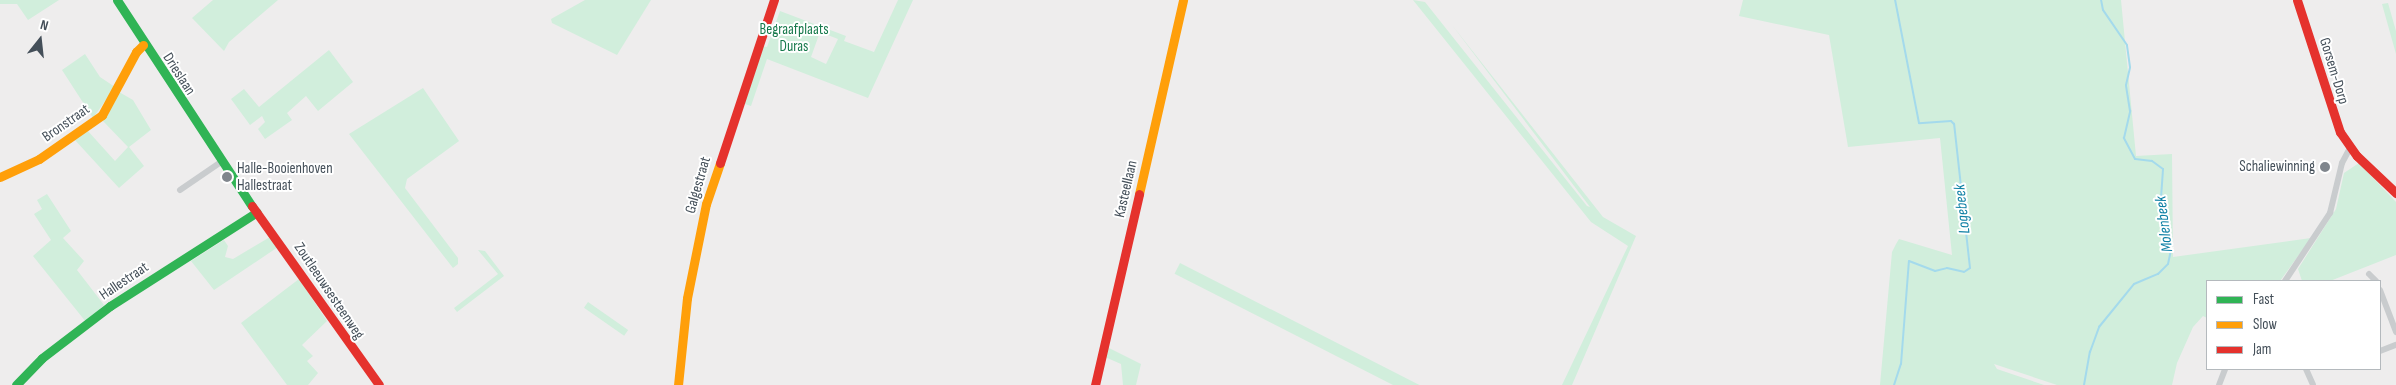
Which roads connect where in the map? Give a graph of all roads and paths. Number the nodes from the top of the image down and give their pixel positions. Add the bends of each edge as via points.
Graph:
1 (117, 0) edge
2 (774, 0) edge
3 (1184, 0) edge
4 (2297, 0) edge
5 (143, 45) junction
6 (2350, 148) junction
7 (221, 162) junction
8 (0, 177) edge
9 (180, 190) dead end
10 (2396, 193) edge
11 (257, 212) junction
12 (2369, 274) dead end
13 (2286, 280) edge
14 (2375, 280) edge
15 (2381, 292) edge
16 (2394, 322) edge
17 (2396, 332) edge
18 (2396, 345) edge
19 (2381, 352) edge
20 (2225, 370) edge
21 (2306, 370) edge
22 (16, 385) edge
23 (379, 385) edge
24 (678, 385) edge
25 (1095, 385) edge
26 (2219, 385) edge
27 (2312, 385) edge

1 - 5 street, Drieslaan
2 - 24 street, Galgestraat via 706,204 687,298
3 - 25 street, Kasteellaan
4 - 6 street, Gorsem-Dorp via 2330,109
5 - 7 street, Drieslaan
5 - 8 street, Bronstraat via 102,116 39,159
6 - 10 street, Gorsem-Dorp
6 - 13 street via 2342,163 2330,213
7 - 9 street
7 - 11 street, Drieslaan
11 - 22 street, Hallestraat via 110,306 42,358
11 - 23 street, Zoutleeuwsesteenweg
12 - 14 street
15 - 16 street
16 - 17 street
18 - 19 street
20 - 26 street
21 - 27 street

